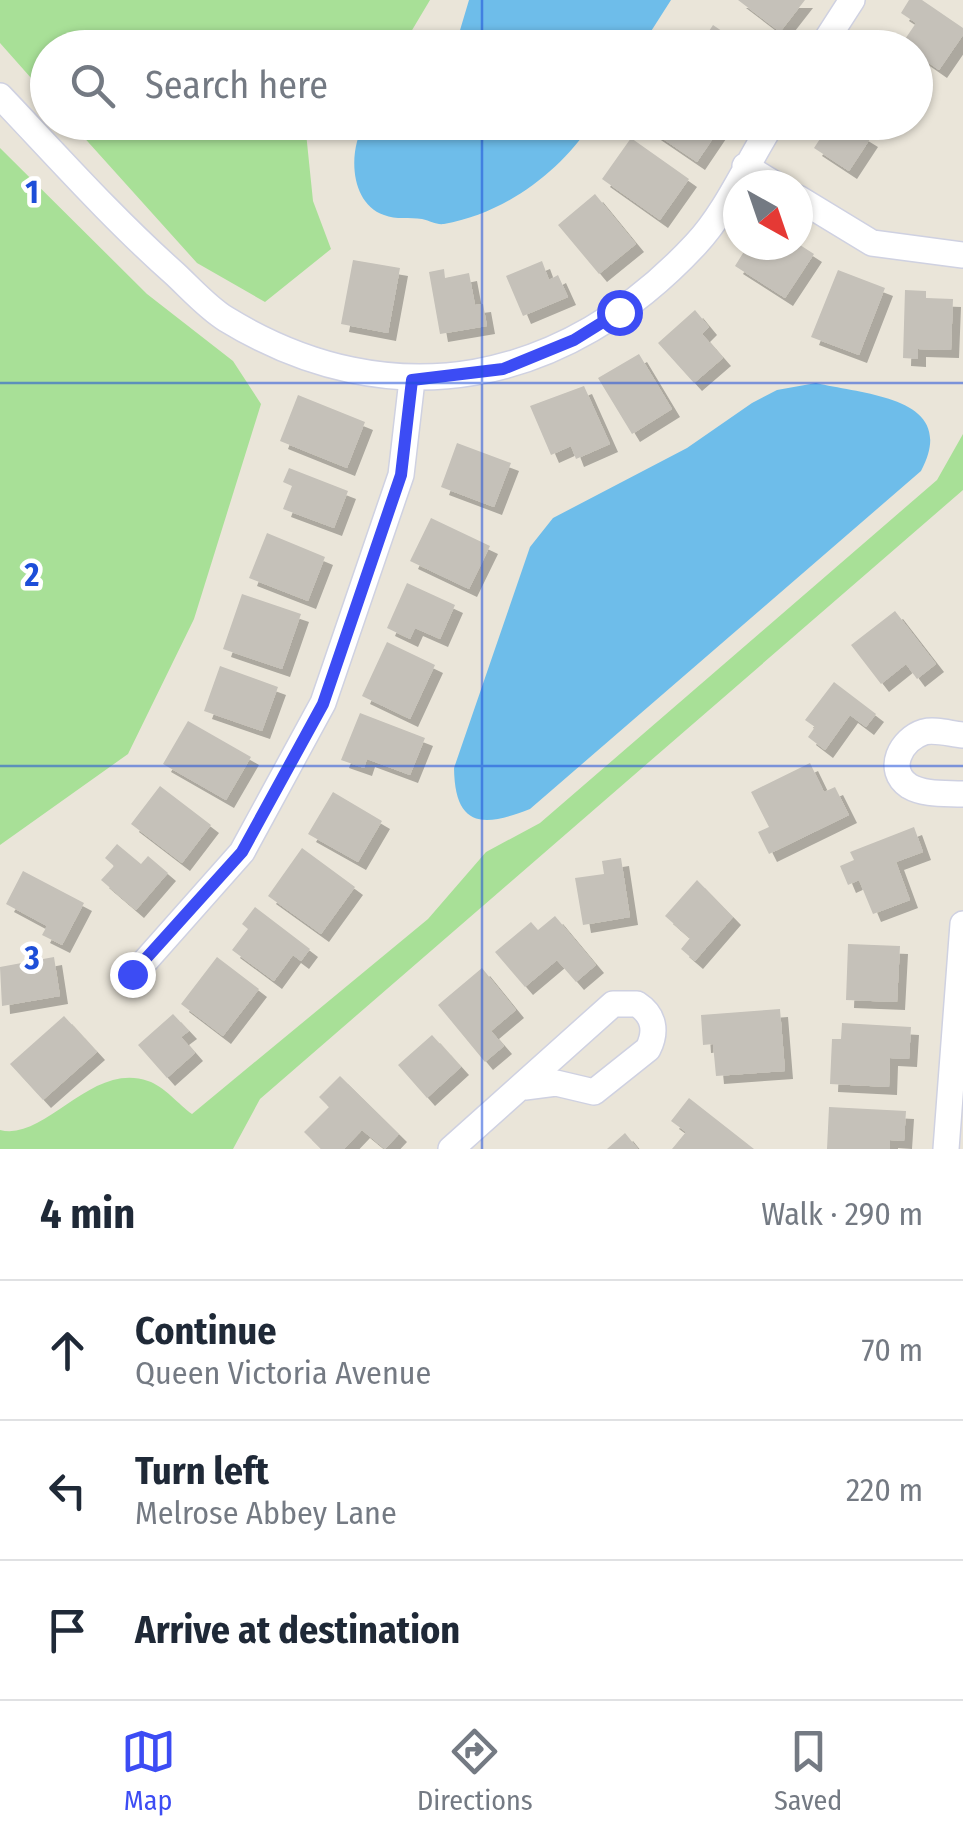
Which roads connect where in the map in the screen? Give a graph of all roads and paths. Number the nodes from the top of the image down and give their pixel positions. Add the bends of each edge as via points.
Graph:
1 (852, 0) edge
2 (833, 30) edge
3 (0, 96) edge
4 (30, 127) edge
5 (42, 140) edge
6 (762, 140) edge
7 (745, 166) junction
8 (752, 170) edge
9 (813, 207) edge
10 (963, 255) edge
11 (412, 380) junction
12 (963, 735) edge
13 (963, 794) edge
14 (963, 924) edge
15 (132, 974) dead end
16 (524, 1087) junction
17 (451, 1149) edge
18 (946, 1149) edge

1 - 2 street
3 - 4 street
5 - 11 street via 147,250 224,318 318,364
6 - 7 street
7 - 8 street
7 - 11 street via 699,240 642,298 574,340 503,369
9 - 10 street via 872,243
11 - 15 street via 401,475 323,704 242,852
12 - 13 street via 928,731 911,738 898,752 897,768 906,784 923,792
14 - 18 street
16 - 16 street via 613,1004 637,1004 651,1018 648,1048 594,1092 556,1083
16 - 17 street

